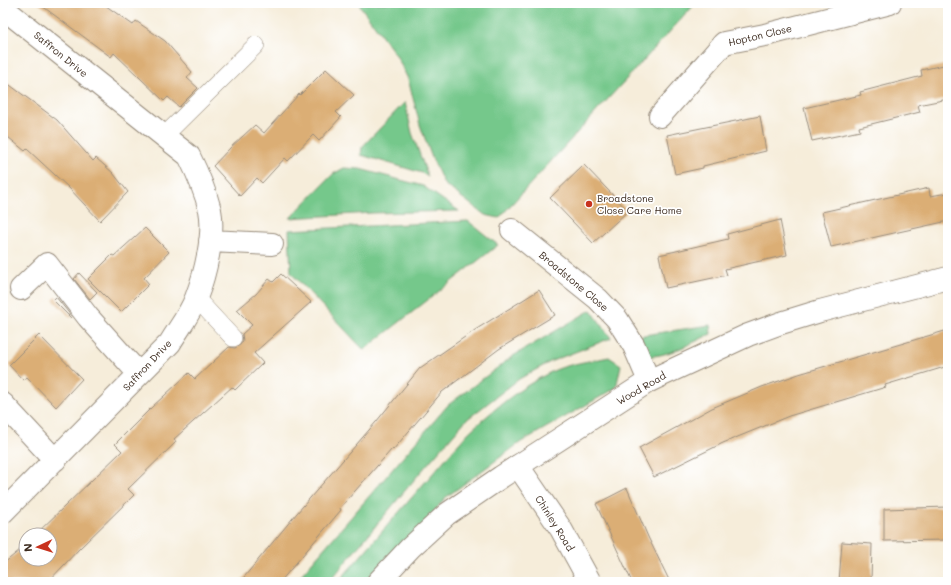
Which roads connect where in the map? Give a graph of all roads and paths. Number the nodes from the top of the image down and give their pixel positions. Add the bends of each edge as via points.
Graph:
1 (890, 3) edge
2 (4, 11) edge
3 (256, 45) dead end
4 (660, 116) dead end
5 (164, 136) junction
6 (512, 230) dead end
7 (210, 241) junction
8 (272, 244) dead end
9 (948, 278) edge
10 (21, 289) dead end
11 (196, 298) junction
12 (232, 338) dead end
13 (139, 374) junction
14 (649, 381) junction
15 (3, 404) edge
16 (55, 460) junction
17 (518, 466) junction
18 (3, 512) edge
19 (378, 582) edge
20 (590, 582) edge

1 - 4 street, Hopton Close via 724,43
2 - 5 street, Saffron Drive
3 - 5 lane
5 - 7 street, Saffron Drive via 189,156 202,184 210,212
6 - 14 street, Broadstone Close via 598,299 617,319 634,346
7 - 8 street
7 - 11 street, Saffron Drive
9 - 14 street, Wood Road via 781,323 748,335
10 - 13 street via 53,258 88,318
11 - 12 lane
11 - 13 street, Saffron Drive via 170,343
13 - 16 street, Saffron Drive
14 - 17 street, Wood Road
15 - 16 street
16 - 18 street, Saffron Drive
17 - 19 street, Wood Road via 447,514
17 - 20 street, Chinley Road via 561,529

